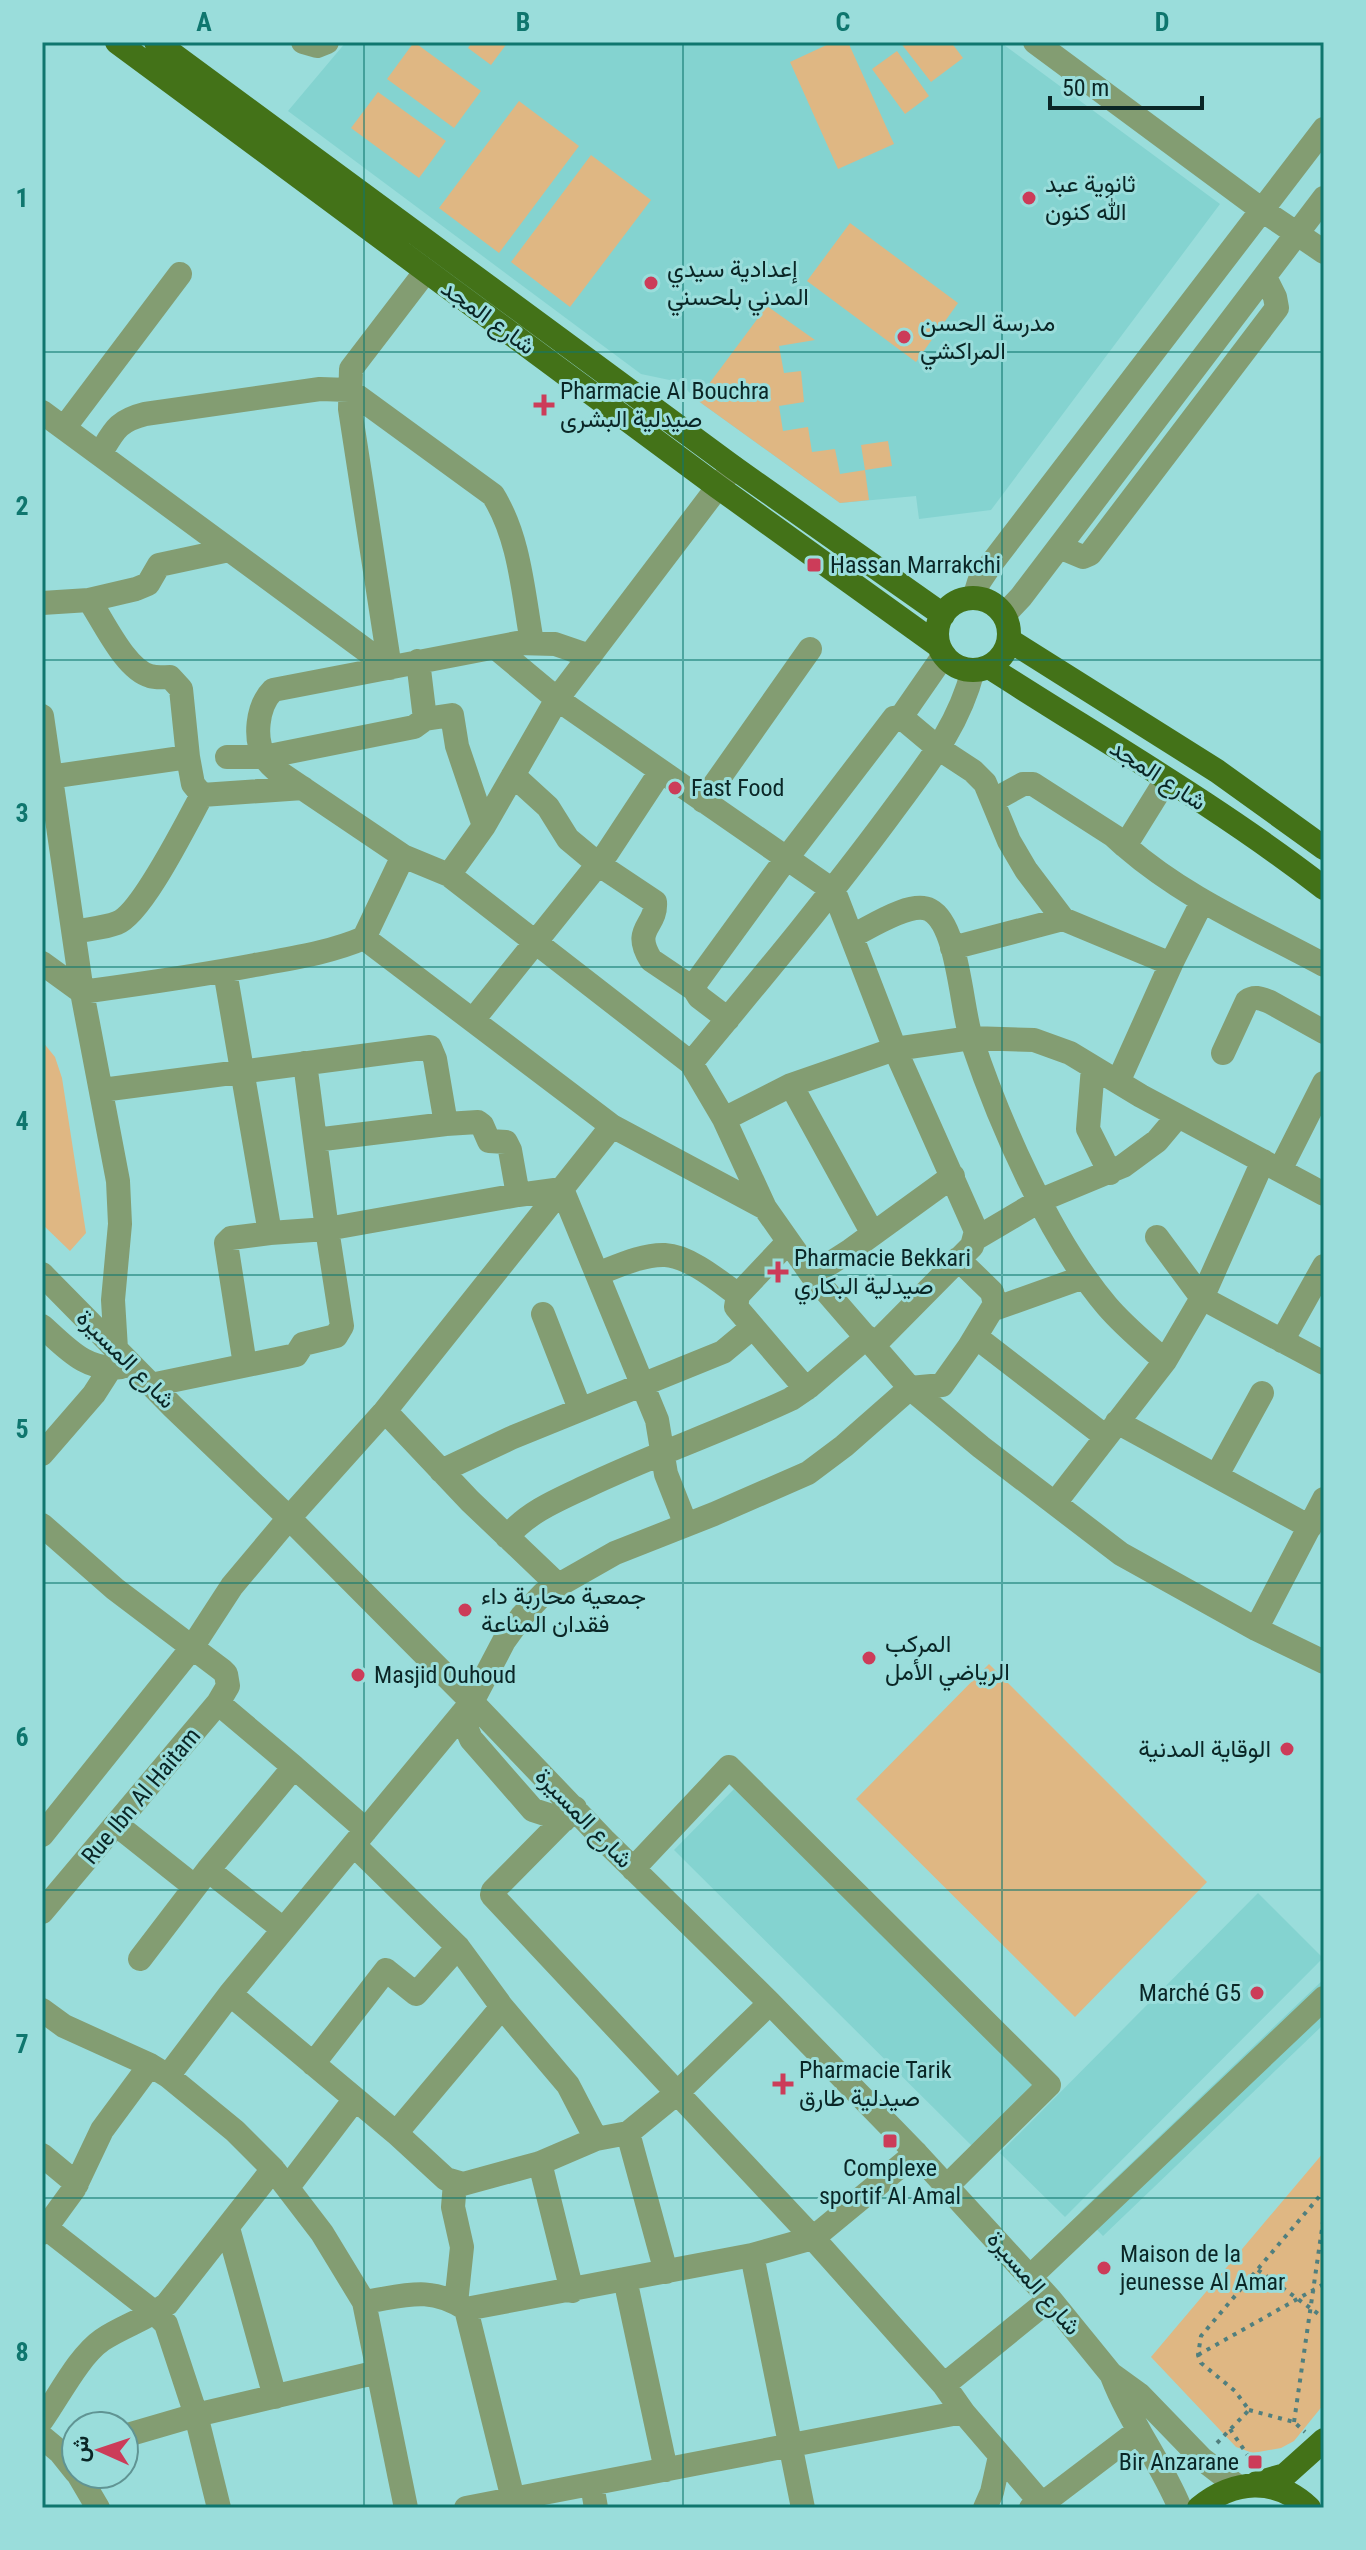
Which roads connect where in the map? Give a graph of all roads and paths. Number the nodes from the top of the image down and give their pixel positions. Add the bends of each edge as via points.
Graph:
1 (117, 42) edge
2 (156, 42) edge
3 (303, 42) edge
4 (327, 42) edge
5 (1035, 42) edge
6 (1324, 129) edge
7 (1324, 198) edge
8 (1262, 210) junction
9 (1297, 233) junction
10 (1324, 252) edge
11 (426, 271) junction
12 (180, 274) dead end
13 (349, 390) junction
14 (42, 412) edge
15 (64, 428) junction
16 (100, 454) junction
17 (725, 477) junction
18 (229, 550) junction
19 (974, 598) junction
20 (89, 600) junction
21 (42, 603) edge
22 (943, 615) junction
23 (1004, 615) junction
24 (1009, 640) junction
25 (532, 642) junction
26 (496, 648) junction
27 (810, 649) dead end
28 (942, 650) junction
29 (590, 656) junction
30 (418, 661) junction
31 (390, 668) junction
32 (981, 668) junction
33 (557, 699) junction
34 (42, 716) edge
35 (901, 717) junction
36 (425, 719) junction
37 (938, 748) junction
38 (188, 757) junction
39 (227, 757) dead end
40 (264, 757) junction
41 (661, 771) junction
42 (513, 775) junction
43 (47, 778) edge
44 (1166, 780) junction
45 (303, 788) junction
46 (202, 795) junction
47 (994, 800) junction
48 (703, 801) junction
49 (484, 826) junction
50 (1125, 846) junction
51 (1324, 848) edge
52 (403, 856) junction
53 (786, 859) junction
54 (598, 864) junction
55 (449, 875) junction
56 (1324, 888) edge
57 (834, 891) junction
58 (1202, 902) junction
59 (1063, 919) junction
60 (74, 932) junction
61 (852, 936) junction
62 (364, 938) junction
63 (537, 942) junction
64 (952, 948) junction
65 (42, 963) edge
66 (1171, 964) junction
67 (1324, 965) edge
68 (225, 971) junction
69 (694, 989) junction
70 (82, 992) junction
71 (728, 1019) junction
72 (473, 1020) junction
73 (1324, 1032) edge
74 (971, 1038) junction
75 (895, 1049) junction
76 (1223, 1053) dead end
77 (305, 1063) junction
78 (691, 1063) junction
79 (1093, 1067) junction
80 (243, 1071) junction
81 (1118, 1082) junction
82 (1324, 1083) edge
83 (791, 1085) junction
84 (102, 1090) junction
85 (1178, 1116) junction
86 (724, 1119) junction
87 (446, 1124) junction
88 (612, 1126) junction
89 (315, 1140) junction
90 (1271, 1166) junction
91 (1110, 1173) junction
92 (953, 1176) junction
93 (562, 1189) junction
94 (1324, 1194) edge
95 (518, 1195) junction
96 (1041, 1200) junction
97 (765, 1208) junction
98 (327, 1229) junction
99 (270, 1233) junction
100 (873, 1234) junction
101 (1157, 1237) dead end
102 (975, 1239) junction
103 (788, 1242) junction
104 (958, 1259) junction
105 (1324, 1266) edge
106 (42, 1274) edge
107 (597, 1274) junction
108 (812, 1275) junction
109 (1084, 1277) junction
110 (738, 1295) junction
111 (1202, 1298) junction
112 (994, 1309) junction
113 (543, 1314) dead end
114 (42, 1326) edge
115 (753, 1327) junction
116 (976, 1337) junction
117 (871, 1341) junction
118 (1282, 1341) junction
119 (120, 1361) junction
120 (1165, 1361) junction
121 (1324, 1363) edge
122 (245, 1365) junction
123 (642, 1383) junction
124 (151, 1385) junction
125 (910, 1388) junction
126 (806, 1389) junction
127 (1262, 1393) dead end
128 (580, 1409) junction
129 (385, 1411) junction
130 (1111, 1430) junction
131 (663, 1453) junction
132 (42, 1454) edge
133 (441, 1471) junction
134 (1217, 1475) junction
135 (1324, 1499) edge
136 (1055, 1503) junction
137 (289, 1518) junction
138 (42, 1525) edge
139 (686, 1525) junction
140 (1310, 1527) junction
141 (507, 1537) junction
142 (558, 1585) junction
143 (1256, 1629) junction
144 (191, 1649) junction
145 (1323, 1661) edge
146 (218, 1703) junction
147 (467, 1709) junction
148 (294, 1767) junction
149 (569, 1814) junction
150 (117, 1825) junction
151 (42, 1835) edge
152 (360, 1838) junction
153 (633, 1869) junction
154 (202, 1878) junction
155 (42, 1912) edge
156 (283, 1929) junction
157 (458, 1947) junction
158 (140, 1959) dead end
159 (230, 1994) junction
160 (1324, 1998) edge
161 (770, 2003) junction
162 (502, 2007) junction
163 (42, 2010) edge
164 (313, 2064) junction
165 (159, 2070) junction
166 (677, 2093) junction
167 (355, 2099) junction
168 (396, 2133) junction
169 (628, 2133) junction
170 (596, 2139) junction
171 (916, 2153) junction
172 (42, 2155) edge
173 (540, 2163) junction
174 (280, 2178) junction
175 (455, 2183) junction
176 (77, 2184) junction
177 (947, 2186) junction
178 (1324, 2191) edge
179 (1323, 2219) edge
180 (228, 2228) junction
181 (44, 2231) edge
182 (813, 2238) junction
183 (752, 2255) junction
184 (1258, 2270) junction
185 (666, 2272) junction
186 (1030, 2277) junction
187 (625, 2279) junction
188 (1324, 2284) edge
189 (572, 2291) junction
190 (1312, 2291) junction
191 (1050, 2299) junction
192 (1298, 2299) junction
193 (364, 2302) junction
194 (461, 2306) junction
195 (1310, 2308) junction
196 (155, 2313) junction
197 (1324, 2318) edge
198 (1198, 2355) junction
199 (378, 2372) junction
200 (1111, 2374) junction
201 (944, 2385) junction
202 (275, 2397) junction
203 (1249, 2410) junction
204 (963, 2412) junction
205 (196, 2415) junction
206 (42, 2420) edge
207 (1294, 2422) junction
208 (1230, 2429) junction
209 (140, 2431) edge
210 (1138, 2431) junction
211 (1322, 2442) edge
212 (790, 2445) junction
213 (1000, 2456) junction
214 (1202, 2459) junction
215 (666, 2470) junction
216 (1250, 2478) junction
217 (592, 2484) junction
218 (87, 2490) edge
219 (513, 2499) junction
220 (1037, 2506) edge
221 (98, 2508) edge
222 (219, 2508) edge
223 (406, 2508) edge
224 (469, 2508) edge
225 (596, 2508) edge
226 (803, 2508) edge
227 (985, 2508) edge
228 (1180, 2508) edge
229 (1199, 2508) edge
230 (1309, 2508) edge

1 - 11 main road, شارع المجد
2 - 17 main road, شارع المجد
3 - 4 street
5 - 8 street
6 - 8 street
7 - 9 street
8 - 9 street
8 - 19 street via 991,564
9 - 10 street
9 - 23 street
11 - 13 street via 357,358
11 - 17 main road, شارع المجد
12 - 15 street
13 - 16 street via 320,389 127,418
13 - 25 street via 493,495 516,553
13 - 31 street
14 - 15 street
15 - 16 street
16 - 18 street
17 - 22 main road, شارع المجد
17 - 28 main road, شارع المجد
17 - 29 street
18 - 20 street via 159,565 148,584
18 - 31 street
19 - 22 main road via 951,605
19 - 23 main road via 991,603
20 - 21 street
20 - 38 street via 134,665 149,676 170,677 181,689
22 - 28 main road via 938,626
23 - 24 main road
24 - 32 main road via 998,660
24 - 51 main road, شارع المجد via 1217,771
25 - 26 street
25 - 29 street
26 - 30 street
26 - 33 street
27 - 48 street
28 - 32 main road via 962,669
28 - 35 street
29 - 33 street
30 - 31 street
30 - 36 street
31 - 40 street via 273,690 259,711
32 - 37 street
32 - 44 main road, شارع المجد
33 - 41 street
33 - 42 street
34 - 43 street
35 - 37 street
35 - 53 street via 888,723
36 - 40 street via 414,727
36 - 49 street via 452,715
37 - 47 street via 973,771
37 - 57 street
38 - 43 street
38 - 46 street via 193,784
39 - 40 street
40 - 45 street
41 - 48 street
41 - 54 street
42 - 49 street
42 - 54 street via 548,807 568,839
43 - 60 street
44 - 50 street
44 - 56 main road, شارع المجد
45 - 46 street
45 - 52 street
46 - 60 street via 129,916
47 - 50 street via 1033,784
47 - 59 street via 1009,841
48 - 53 street
49 - 55 street
50 - 58 street
52 - 55 street
52 - 62 street
53 - 57 street
53 - 69 street
54 - 63 street
54 - 69 street via 655,902 644,929 647,953
55 - 63 street
57 - 61 street
57 - 71 street
58 - 66 street
58 - 67 street
59 - 64 street
59 - 66 street
60 - 70 street
61 - 64 street via 922,907 943,921
61 - 75 street
62 - 68 street via 310,955
62 - 72 street
63 - 72 street
63 - 78 street
64 - 74 street
65 - 70 street
66 - 81 street
68 - 70 street
68 - 80 street
69 - 71 street
70 - 84 street
71 - 78 street
72 - 88 street
73 - 76 street via 1270,1002 1252,998
74 - 75 street
74 - 79 street via 1044,1043
74 - 96 street
75 - 83 street
75 - 92 street
77 - 80 street
77 - 87 street via 430,1047
77 - 89 street
78 - 86 street
79 - 81 street
79 - 91 street via 1088,1129
80 - 84 street
80 - 99 street
81 - 85 street
82 - 90 street
83 - 86 street
83 - 100 street
84 - 119 street via 118,1181 113,1300
85 - 90 street
85 - 91 street via 1140,1156
86 - 97 street
87 - 89 street
87 - 95 street via 478,1122 489,1141 506,1142
88 - 93 street
88 - 97 street
89 - 98 street
90 - 94 street
90 - 111 street
91 - 96 street
92 - 100 street
92 - 102 street via 975,1225
93 - 95 street
93 - 107 street
93 - 129 street
95 - 98 street
96 - 102 street
96 - 109 street
97 - 103 street
98 - 99 street
98 - 122 street via 342,1326 336,1336 303,1344 296,1355
99 - 122 street via 226,1243
100 - 108 street
101 - 111 street
102 - 104 street
103 - 108 street
103 - 110 street
104 - 112 street via 992,1292
104 - 117 street
105 - 118 street
106 - 119 street, شارع المسيرة
107 - 110 street via 667,1254 703,1269
107 - 123 street
108 - 117 street
109 - 112 street
109 - 120 street
110 - 115 street via 736,1307
111 - 118 street
111 - 120 street
112 - 116 street
113 - 128 street
114 - 119 street via 84,1362
115 - 123 street via 723,1352
115 - 126 street
116 - 125 street via 942,1385
116 - 130 street
117 - 125 street
117 - 126 street
118 - 121 street
119 - 124 street, شارع المسيرة
119 - 132 street
120 - 130 street
122 - 124 street
123 - 128 street
123 - 131 street
124 - 137 street, شارع المسيرة
125 - 136 street
125 - 139 street via 808,1473
126 - 131 street
127 - 134 street
128 - 133 street
129 - 133 street
129 - 137 street
130 - 134 street
130 - 136 street
131 - 139 street
131 - 141 street via 540,1510
133 - 141 street
134 - 140 street
135 - 140 street
136 - 143 street via 1121,1554
137 - 144 street via 232,1586
137 - 147 street, شارع المسيرة
138 - 144 street
139 - 142 street via 615,1553
140 - 143 street
141 - 142 street
142 - 147 street via 522,1616
143 - 145 street
144 - 146 street, Rue Ibn Al Haitam via 226,1674 228,1686
144 - 151 street
146 - 148 street
146 - 150 street, Rue Ibn Al Haitam
147 - 149 street, شارع المسيرة
147 - 152 street
148 - 152 street
148 - 154 street
149 - 153 street, شارع المسيرة
149 - 166 street via 492,1895
150 - 154 street
150 - 155 street, Rue Ibn Al Haitam
152 - 156 street
152 - 157 street
153 - 161 street, شارع المسيرة
153 - 177 street via 729,1767 1049,2085
154 - 156 street
154 - 158 street
156 - 159 street
157 - 162 street
157 - 164 street via 416,1994 386,1970
159 - 164 street
159 - 165 street
160 - 186 street
161 - 166 street
161 - 171 street, شارع المسيرة
162 - 168 street
162 - 170 street via 568,2085
163 - 165 street via 64,2026
164 - 167 street
165 - 174 street via 235,2131
165 - 176 street via 102,2130
166 - 169 street
166 - 182 street
167 - 168 street
167 - 174 street
168 - 175 street
169 - 170 street
169 - 185 street
170 - 173 street
171 - 177 street, شارع المسيرة
171 - 182 street
172 - 176 street
173 - 175 street
173 - 189 street
174 - 180 street
174 - 193 street
175 - 194 street
176 - 181 street
177 - 186 street, شارع المسيرة
178 - 184 path
179 - 190 path
180 - 196 street
180 - 202 street
181 - 196 street
182 - 183 street
182 - 201 street
183 - 185 street
183 - 212 street
184 - 192 path
184 - 198 path via 1201,2336
185 - 187 street
186 - 191 street, شارع المسيرة
187 - 189 street
187 - 215 street
188 - 190 path
189 - 194 street
190 - 192 path
190 - 195 path
191 - 200 street, شارع المسيرة
191 - 201 street
192 - 195 path
192 - 198 path
193 - 194 street via 423,2294
193 - 199 street
194 - 219 street
195 - 197 path
195 - 207 path
196 - 205 street via 166,2324
196 - 206 street via 91,2349
198 - 203 path
199 - 202 street
199 - 223 street
200 - 210 street, شارع المسيرة
200 - 214 street, شارع المسيرة via 1140,2395
201 - 204 street
202 - 205 street
203 - 207 path
203 - 208 path
204 - 212 street
204 - 213 street
205 - 209 street
205 - 222 street
207 - 211 path
208 - 214 path
208 - 216 path via 1251,2463
210 - 220 street
210 - 228 street, شارع المسيرة
211 - 216 main road via 1285,2475
212 - 215 street
212 - 226 street
213 - 220 street
213 - 227 street
214 - 216 street, شارع المسيرة
215 - 217 street
216 - 229 main road
216 - 230 main road via 1299,2498
217 - 219 street
217 - 225 street
218 - 221 street
219 - 224 street

